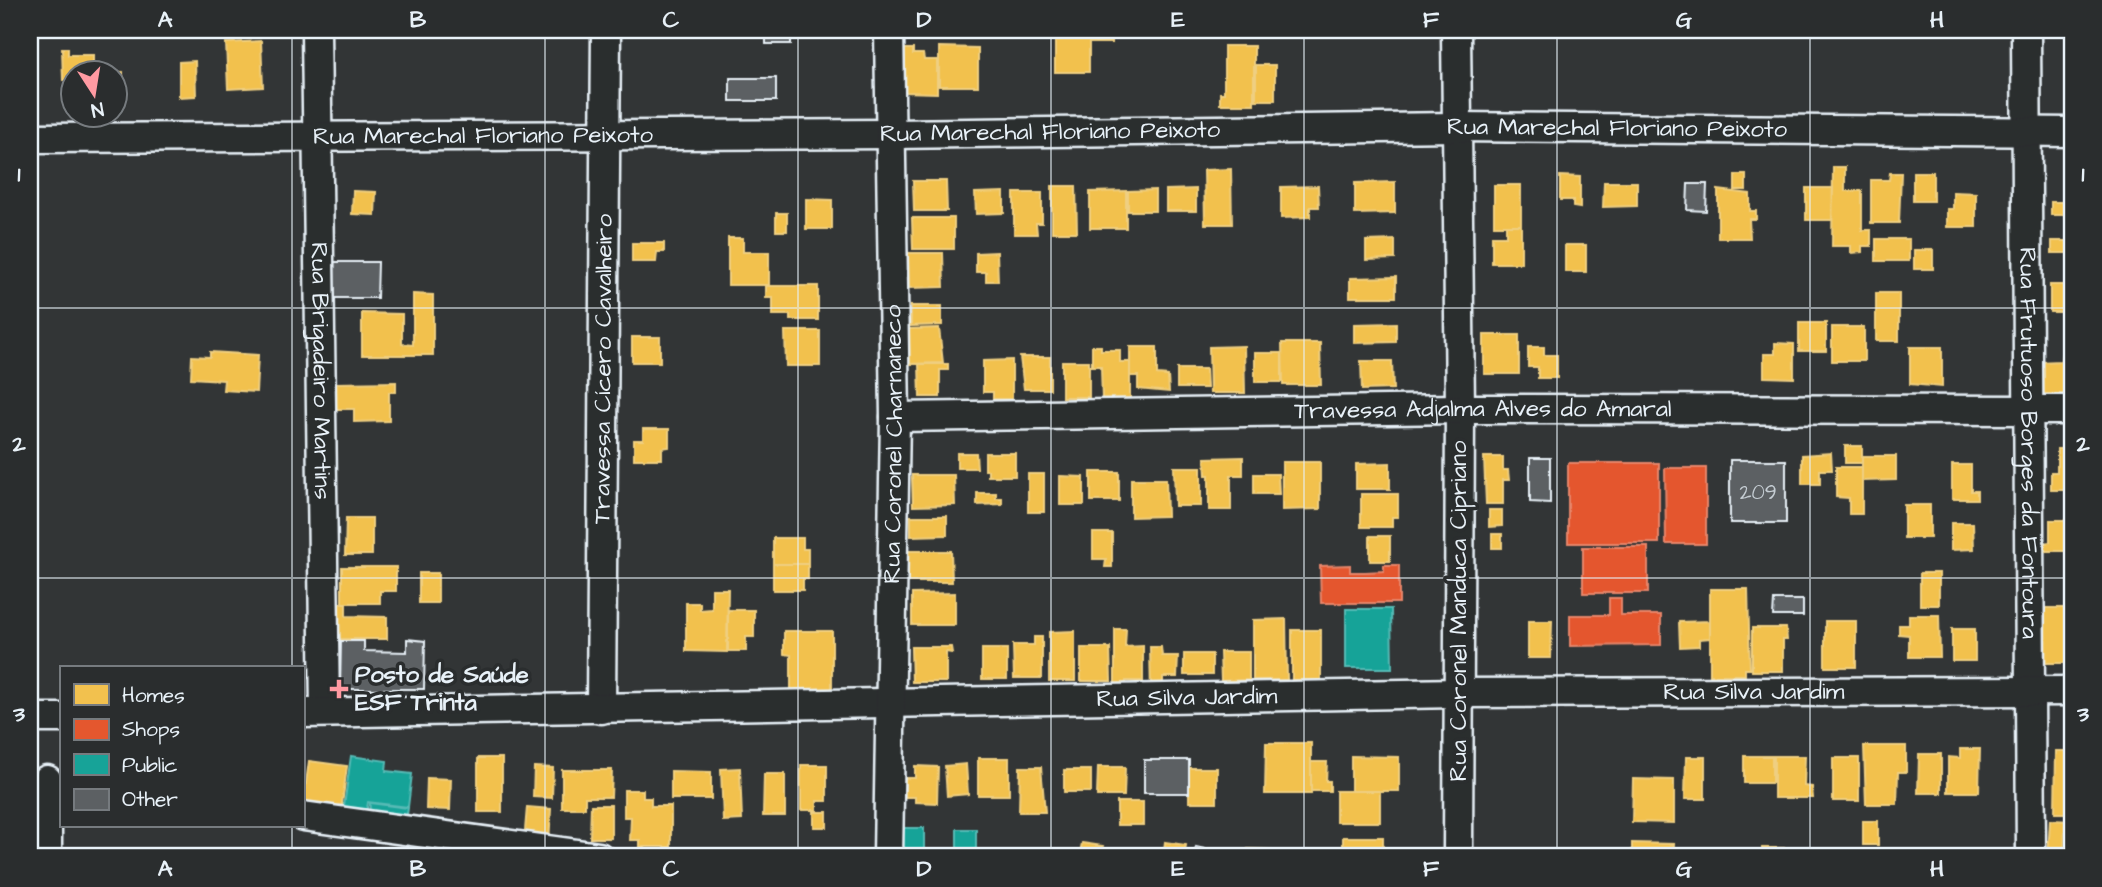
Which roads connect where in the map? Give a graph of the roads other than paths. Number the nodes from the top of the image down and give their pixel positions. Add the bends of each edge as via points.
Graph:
1 (316, 30) edge
2 (606, 30) edge
3 (889, 30) edge
4 (1456, 30) edge
5 (2026, 30) edge
6 (1456, 127) junction
7 (2072, 132) edge
8 (2027, 133) junction
9 (606, 134) junction
10 (893, 134) junction
11 (317, 135) junction
12 (30, 138) edge
13 (1460, 409) junction
14 (2072, 410) edge
15 (2031, 411) junction
16 (895, 416) junction
17 (2030, 691) junction
18 (2072, 691) edge
19 (1459, 693) junction
20 (891, 702) junction
21 (601, 709) junction
22 (314, 713) edge
23 (60, 718) edge
24 (30, 719) edge
25 (46, 780) edge
26 (304, 816) edge
27 (47, 857) edge
28 (599, 857) edge
29 (888, 857) edge
30 (1458, 857) edge
31 (2031, 857) edge

1 - 11 street, Rua Brigadeiro Martins
2 - 9 street, Travessa Cícero Cavalheiro
3 - 10 street, Rua Coronel Charnaneco
4 - 6 street, Rua Coronel Manduca Cipriano
5 - 8 street, Rua Frutuoso Borges da Fontoura
6 - 8 street, Rua Marechal Floriano Peixoto
6 - 10 street, Rua Marechal Floriano Peixoto
6 - 13 street, Rua Coronel Manduca Cipriano
7 - 8 street, Rua Marechal Floriano Peixoto
8 - 15 street, Rua Frutuoso Borges da Fontoura
9 - 10 street, Rua Marechal Floriano Peixoto
9 - 11 street, Rua Marechal Floriano Peixoto
9 - 21 street, Travessa Cícero Cavalheiro
10 - 16 street, Rua Coronel Charnaneco
11 - 12 street, Rua Marechal Floriano Peixoto
11 - 22 street, Rua Brigadeiro Martins
13 - 15 street, Travessa Adjalma Alves do Amaral
13 - 16 street, Travessa Adjalma Alves do Amaral
13 - 19 street, Rua Coronel Manduca Cipriano
14 - 15 street, Travessa Adjalma Alves do Amaral
15 - 17 street, Rua Frutuoso Borges da Fontoura
16 - 20 street, Rua Coronel Charnaneco
17 - 18 street, Rua Silva Jardim
17 - 19 street, Rua Silva Jardim
17 - 31 street, Rua Frutuoso Borges da Fontoura
19 - 20 street, Rua Silva Jardim
19 - 30 street, Rua Coronel Manduca Cipriano
20 - 21 street, Rua Silva Jardim
20 - 29 street, Rua Coronel Charnaneco
21 - 22 street, Rua Silva Jardim
23 - 24 street
25 - 27 street
26 - 28 street

